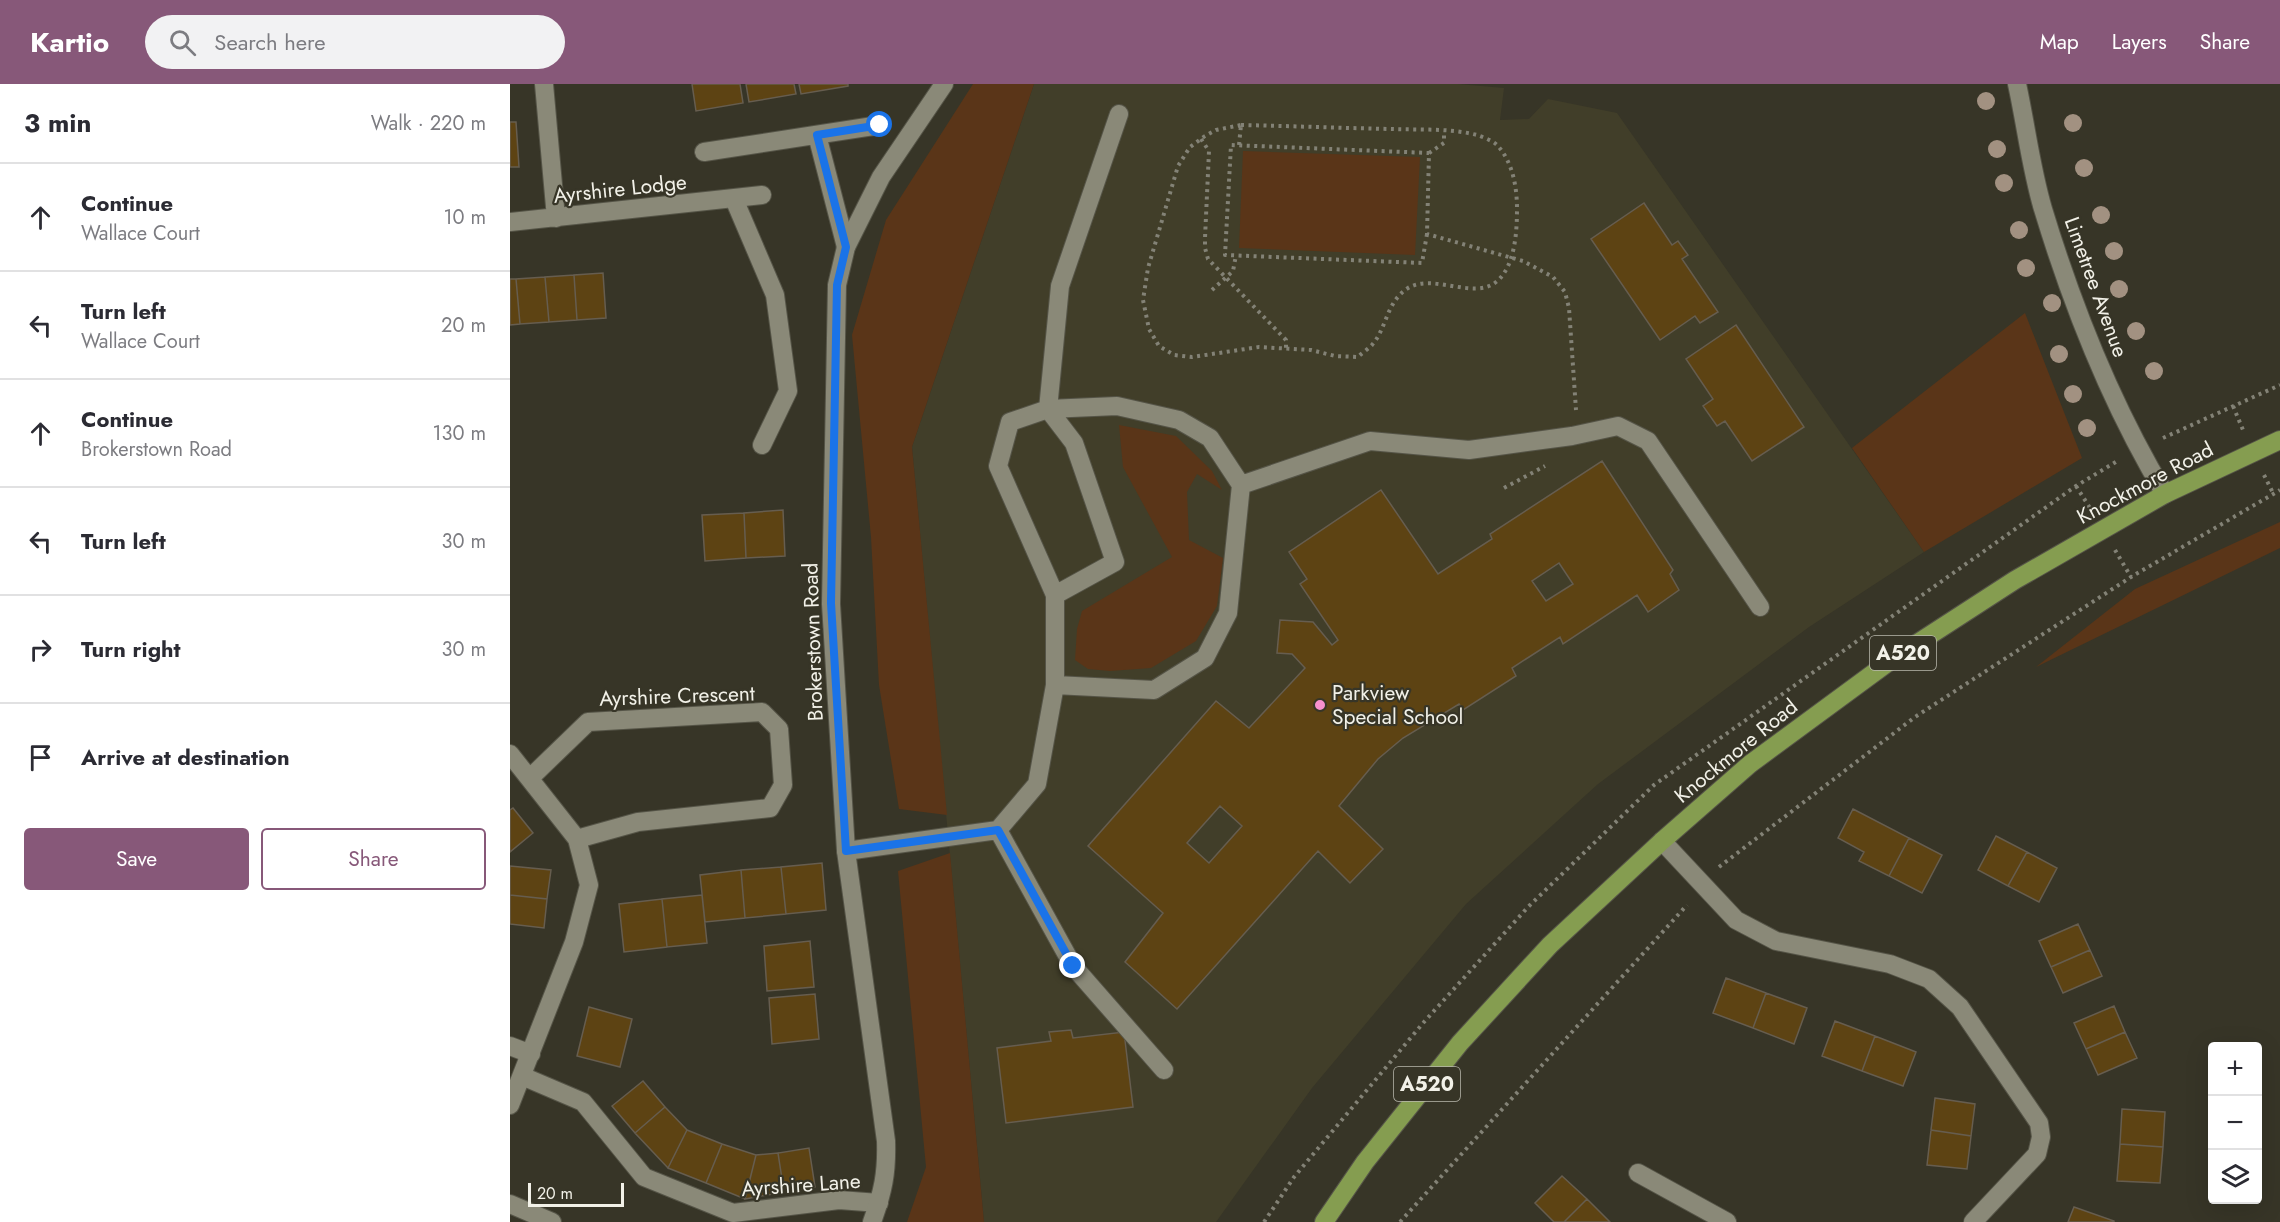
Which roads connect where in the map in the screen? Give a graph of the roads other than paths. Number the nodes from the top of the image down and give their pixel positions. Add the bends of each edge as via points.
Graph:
1 (544, 84) edge
2 (944, 84) edge
3 (2017, 84) edge
4 (1119, 114) dead end
5 (880, 125) dead end
6 (817, 135) junction
7 (704, 152) dead end
8 (762, 195) dead end
9 (734, 199) junction
10 (556, 218) junction
11 (510, 222) edge
12 (846, 247) junction
13 (1048, 409) junction
14 (2280, 440) edge
15 (762, 445) dead end
16 (1241, 485) junction
17 (2165, 494) junction
18 (1055, 596) junction
19 (1760, 607) dead end
20 (1055, 685) junction
21 (510, 755) edge
22 (530, 778) junction
23 (998, 830) junction
24 (577, 839) junction
25 (1662, 842) junction
26 (846, 851) junction
27 (510, 1046) edge
28 (531, 1054) junction
29 (1164, 1070) dead end
30 (522, 1076) junction
31 (510, 1105) edge
32 (1638, 1173) dead end
33 (879, 1203) junction
34 (510, 1204) edge
35 (552, 1222) edge
36 (872, 1222) edge
37 (1324, 1222) edge
38 (1727, 1222) edge
39 (1973, 1222) edge

1 - 10 street
2 - 12 street, Brokerstown Road via 881,177
3 - 17 street, Limetree Avenue via 2043,207 2083,328 2139,450
4 - 13 street via 1060,286
5 - 6 street
6 - 7 street
6 - 12 street
8 - 9 street, Ayrshire Lodge
9 - 10 street, Ayrshire Lodge
9 - 15 street via 775,296 788,391
10 - 11 street, Ayrshire Lodge
12 - 26 street, Brokerstown Road via 837,285 831,603
13 - 16 street via 1117,406 1179,420 1209,438
13 - 18 street via 1010,422 998,466
13 - 18 street via 1074,442 1115,562
14 - 17 main road, Knockmore Road / A520
16 - 19 street via 1370,441 1469,450 1618,426 1648,441
16 - 20 street via 1228,613 1205,657 1154,690
17 - 25 main road, Knockmore Road / A520 via 2015,580 1890,661 1750,764
18 - 20 street
20 - 23 street via 1037,784
21 - 22 street
22 - 24 street
22 - 24 street, Ayrshire Crescent via 588,722 762,712 779,729 783,785 771,808 638,822
23 - 26 street
23 - 29 street via 1073,966
24 - 28 street via 589,885 574,942
25 - 37 main road, Knockmore Road / A520 via 1550,945 1460,1042 1365,1162
25 - 39 street via 1736,920 1776,942 1890,964 1929,980 1960,1007 2039,1123 2041,1137 2037,1154
26 - 33 street, Brokerstown Road via 886,1141 886,1173
27 - 28 street
28 - 30 street
30 - 31 street
30 - 33 street, Ayrshire Lane via 584,1102 644,1177 733,1213 839,1200
32 - 38 street
33 - 36 street, Brokerstown Road
34 - 35 street

